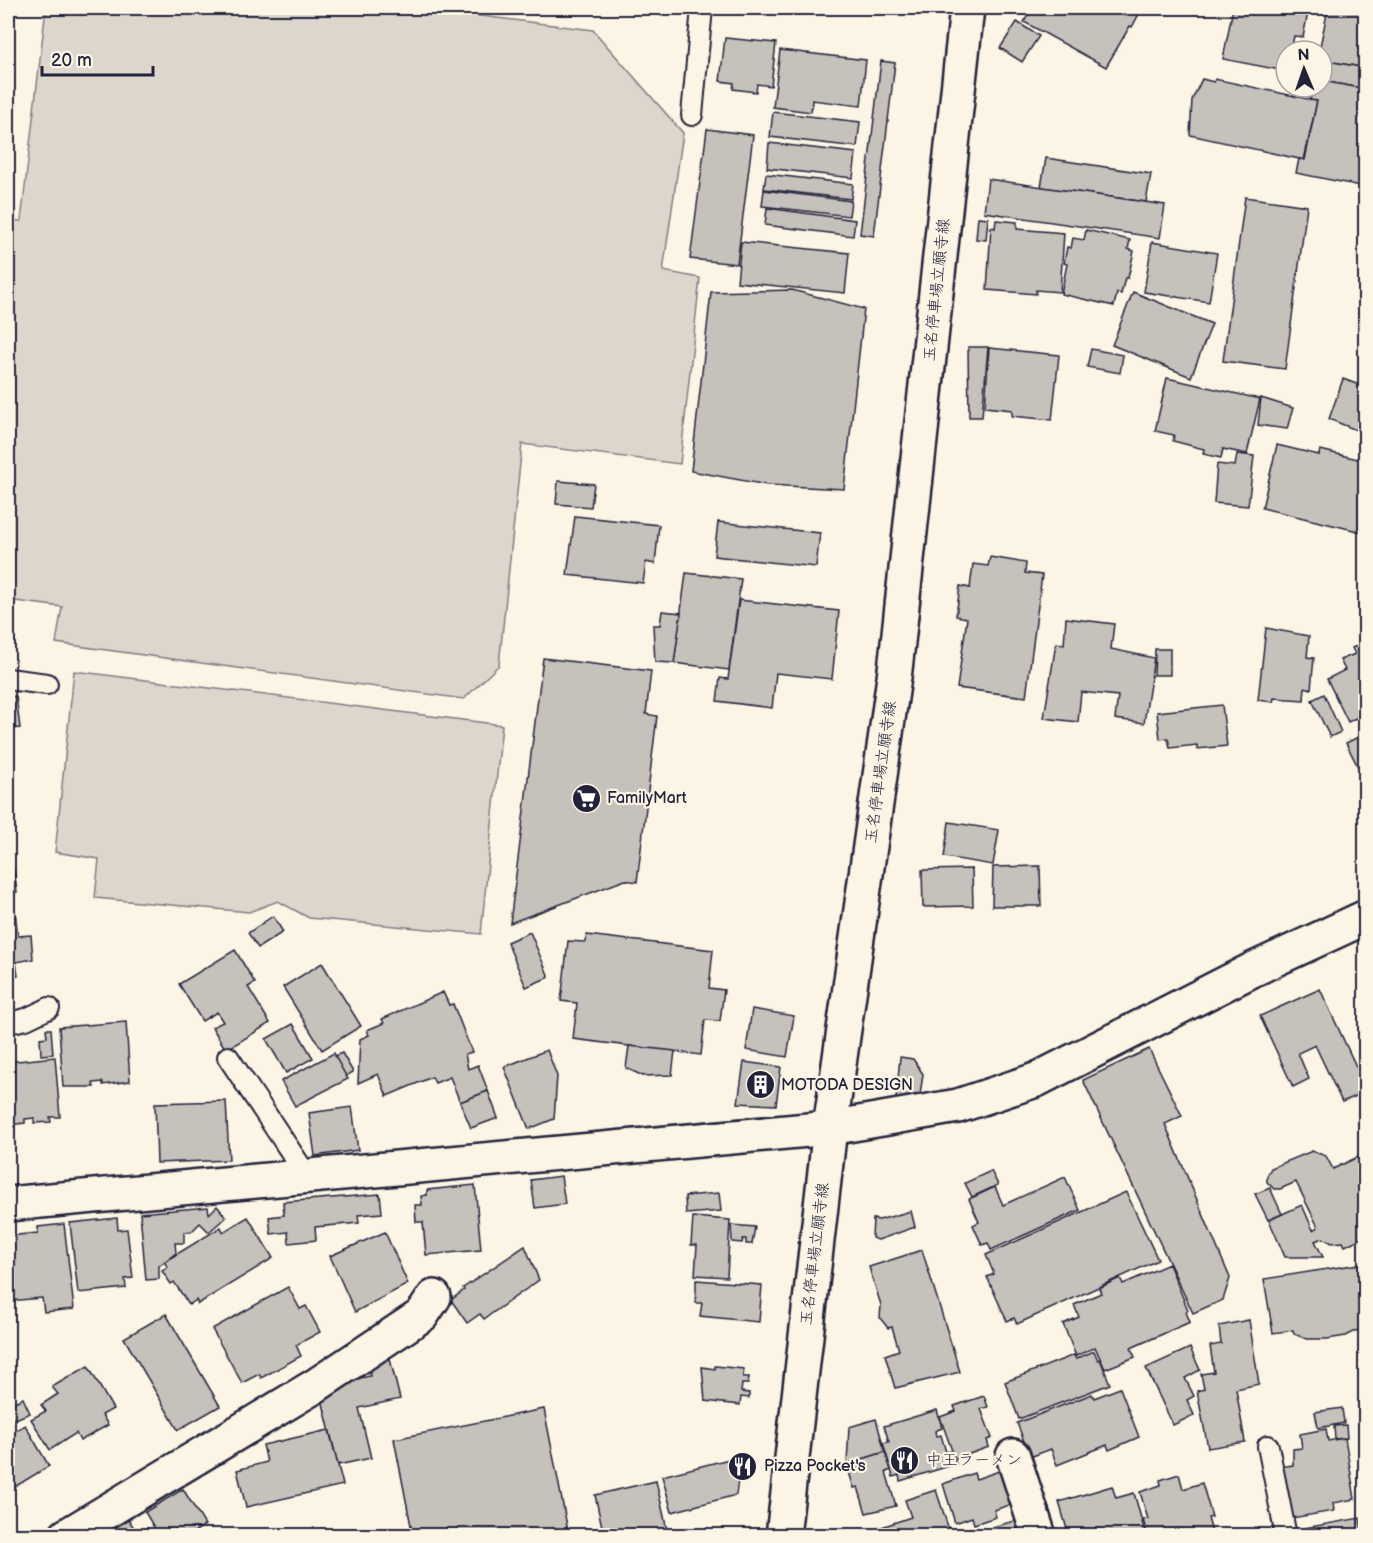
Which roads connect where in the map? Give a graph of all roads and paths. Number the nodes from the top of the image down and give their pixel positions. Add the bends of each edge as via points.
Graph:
1 (702, 8) edge
2 (967, 8) edge
3 (692, 115) dead end
4 (8, 679) edge
5 (47, 684) dead end
6 (1365, 917) edge
7 (49, 1008) dead end
8 (8, 1023) edge
9 (228, 1057) dead end
10 (830, 1128) junction
11 (307, 1176) junction
12 (8, 1204) edge
13 (434, 1297) dead end
14 (1268, 1446) dead end
15 (1013, 1456) dead end
16 (66, 1536) edge
17 (783, 1536) edge
18 (1040, 1536) edge
19 (1286, 1536) edge

1 - 3 lane
2 - 10 street, 玉名停車場立願寺線 via 896,670
4 - 5 lane
6 - 10 street via 1036,1080 958,1106
7 - 8 lane
9 - 11 lane
10 - 11 street
10 - 17 street, 玉名停車場立願寺線
11 - 12 street
13 - 16 street via 422,1315 315,1386
14 - 19 lane
15 - 18 street

